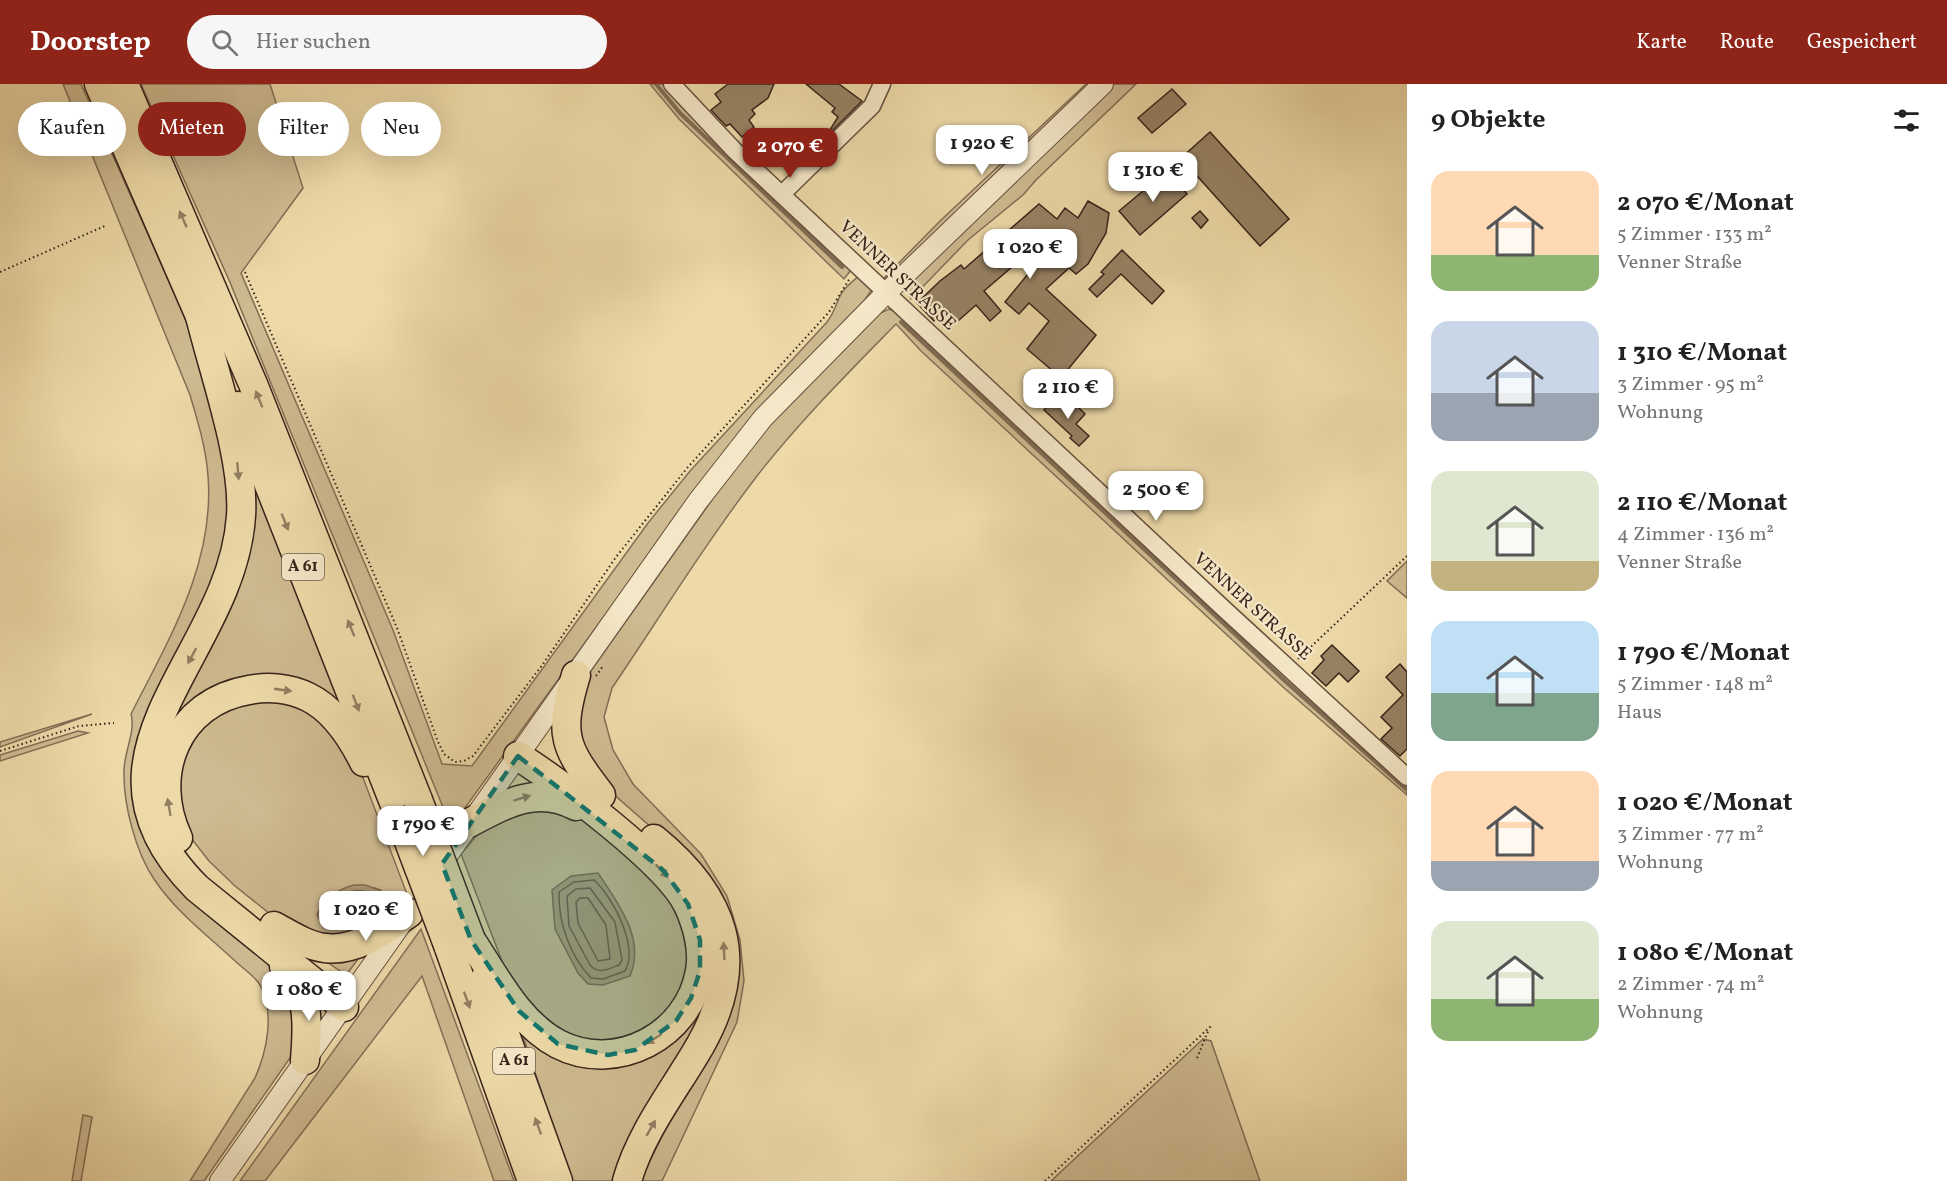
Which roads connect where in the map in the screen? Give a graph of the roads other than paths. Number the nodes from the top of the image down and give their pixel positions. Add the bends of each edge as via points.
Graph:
1 (99, 84) edge
2 (124, 84) edge
3 (672, 84) edge
4 (882, 84) edge
5 (1102, 84) edge
6 (782, 194) junction
7 (886, 293) junction
8 (199, 312) junction
9 (576, 675) junction
10 (524, 748) junction
11 (1407, 777) edge
12 (602, 808) junction
13 (410, 812) junction
14 (469, 823) junction
15 (409, 913) junction
16 (266, 932) junction
17 (459, 942) junction
18 (350, 999) junction
19 (305, 1060) junction
20 (220, 1181) edge
21 (532, 1181) edge
22 (558, 1181) edge
23 (627, 1181) edge

1 - 8 highway, A 61
13 -> 2 highway, A 61 via 253,384
3 - 6 street, VENNER STRASSE
4 - 6 street via 872,106
5 - 7 street
6 - 7 street, VENNER STRASSE
7 - 9 street via 764,418 698,501
7 - 11 street, VENNER STRASSE
8 -> 13 highway, A 61 via 298,555
8 -> 16 highway via 237,461 242,515 232,568 211,621 157,722 146,766 145,794 158,839 178,869 197,888
9 - 10 street
9 - 12 highway via 567,706 569,746
10 - 12 highway
10 - 14 street
14 -> 12 highway via 533,795
12 -> 17 highway via 663,870 688,904 700,940 700,971 691,998 676,1021 657,1039 636,1050 608,1055 558,1044 519,1011
23 -> 12 highway via 643,1142 719,1008 726,975 724,943 717,915 702,885 676,856
16 -> 13 highway via 200,870 177,836 167,808 166,770 176,739 211,702 235,692 261,688 289,690 309,697 345,730 382,801
13 - 17 highway, A 61, bridge
14 - 15 street
15 - 16 highway via 381,933 353,945 325,948
15 - 18 street
16 - 18 highway
16 - 19 highway via 303,998 308,1022
17 -> 21 highway, A 61
22 -> 17 highway, A 61
18 - 19 street
19 - 20 street

